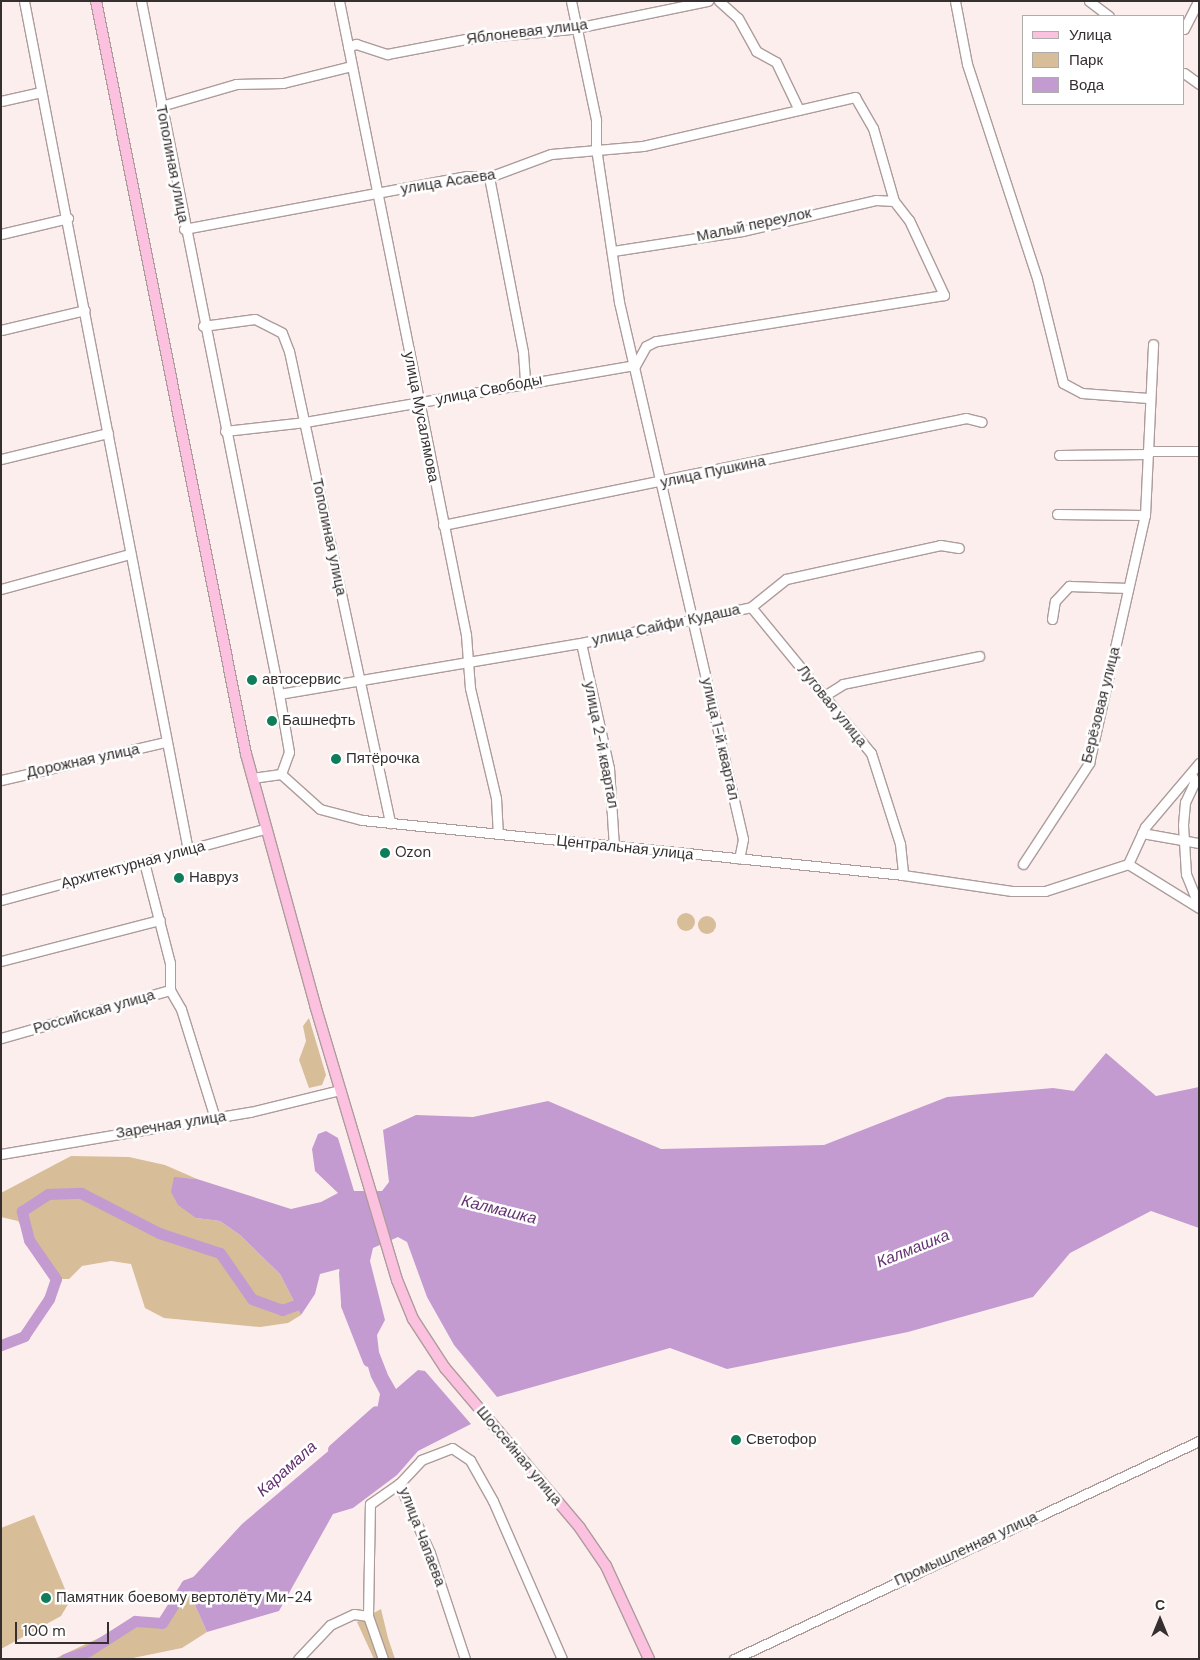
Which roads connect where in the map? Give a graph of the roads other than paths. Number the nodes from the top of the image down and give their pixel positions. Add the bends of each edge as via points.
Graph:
1 (24, 1) edge
2 (96, 1) edge
3 (141, 1) edge
4 (339, 1) edge
5 (571, 1) edge
6 (708, 1) edge
7 (719, 1) edge
8 (955, 1) edge
9 (1089, 1) edge
10 (1198, 1) edge
11 (1108, 15) edge
12 (1185, 27) edge
13 (577, 28) junction
14 (348, 47) junction
15 (351, 66) junction
16 (1185, 74) edge
17 (1199, 84) edge
18 (41, 92) junction
19 (1, 102) edge
20 (161, 106) junction
21 (799, 110) junction
22 (596, 148) junction
23 (489, 177) junction
24 (376, 193) junction
25 (894, 201) junction
26 (68, 218) junction
27 (184, 229) junction
28 (1, 234) edge
29 (613, 251) junction
30 (85, 310) junction
31 (203, 326) junction
32 (1, 330) edge
33 (1153, 344) dead end
34 (634, 367) junction
35 (525, 383) junction
36 (1148, 398) junction
37 (419, 403) junction
38 (305, 422) junction
39 (982, 422) dead end
40 (225, 431) junction
41 (108, 433) junction
42 (1199, 451) edge
43 (1148, 452) junction
44 (1059, 455) dead end
45 (1, 460) edge
46 (661, 483) junction
47 (1057, 514) dead end
48 (1145, 515) junction
49 (443, 525) junction
50 (960, 548) dead end
51 (130, 554) junction
52 (1, 588) edge
53 (1128, 588) junction
54 (751, 607) junction
55 (692, 618) junction
56 (1052, 618) dead end
57 (581, 643) junction
58 (979, 656) dead end
59 (469, 660) junction
60 (360, 680) junction
61 (279, 694) junction
62 (824, 696) junction
63 (166, 742) junction
64 (1199, 763) edge
65 (280, 774) junction
66 (1192, 776) junction
67 (252, 778) junction
68 (1, 780) edge
69 (390, 823) junction
70 (264, 829) junction
71 (498, 833) junction
72 (1142, 833) junction
73 (1184, 840) junction
74 (1199, 843) edge
75 (614, 847) junction
76 (188, 850) junction
77 (739, 859) junction
78 (144, 862) junction
79 (1023, 864) dead end
80 (1128, 864) junction
81 (903, 875) junction
82 (1, 900) edge
83 (1198, 907) edge
84 (160, 920) junction
85 (1, 961) edge
86 (170, 990) junction
87 (1, 1038) edge
88 (340, 1090) junction
89 (216, 1118) junction
90 (1, 1154) edge
91 (1199, 1441) edge
92 (399, 1484) junction
93 (368, 1616) junction
94 (298, 1659) edge
95 (383, 1659) edge
96 (466, 1659) edge
97 (562, 1659) edge
98 (649, 1659) edge
99 (734, 1659) edge

1 - 18 street
2 - 67 main road, Шоссейная улица
3 - 20 street, Тополиная улица
4 - 14 street, улица Мусалямова
5 - 13 street, улица 1-й квартал
6 - 13 street, Яблоневая улица
7 - 21 street via 738,18 756,51 776,62
8 - 36 street via 968,64 1037,278 1059,373 1071,391
9 - 11 street
10 - 12 street
13 - 14 street, Яблоневая улица via 466,39 387,54 356,44
13 - 22 street, улица 1-й квартал via 596,120
14 - 15 street, улица Мусалямова
15 - 20 street via 283,83 236,84
15 - 24 street, улица Мусалямова
16 - 17 street
18 - 19 street
18 - 26 street
20 - 27 street, Тополиная улица
21 - 22 street, улица Асаева via 643,146
21 - 25 street, улица Асаева via 855,97 873,128
22 - 23 street, улица Асаева via 551,154
22 - 29 street, улица 1-й квартал
23 - 24 street, улица Асаева via 467,176
23 - 35 street via 523,352
24 - 27 street, улица Асаева
24 - 37 street, улица Мусалямова
25 - 29 street, Малый переулок via 876,200 742,231
25 - 34 street via 909,220 944,295 656,341 646,346
26 - 28 street
26 - 30 street
27 - 31 street, Тополиная улица
29 - 34 street, улица 1-й квартал
30 - 32 street
30 - 41 street
31 - 38 street, Тополиная улица via 255,319 282,333
31 - 40 street, Тополиная улица
33 - 36 street, Берёзовая улица
34 - 35 street, улица Свободы
34 - 46 street, улица 1-й квартал
35 - 37 street, улица Свободы
36 - 43 street, Берёзовая улица
37 - 38 street, улица Свободы
37 - 49 street, улица Мусалямова
38 - 40 street, улица Свободы
38 - 60 street, Тополиная улица
39 - 46 street, улица Пушкина via 966,418
40 - 61 street, Тополиная улица
41 - 45 street
41 - 51 street
42 - 43 street
43 - 44 street
43 - 48 street, Берёзовая улица
46 - 49 street, улица Пушкина
46 - 55 street, улица 1-й квартал
47 - 48 street
48 - 53 street, Берёзовая улица
49 - 59 street, улица Мусалямова
50 - 54 street, улица Сайфи Кудаша via 940,545 786,579 773,585
51 - 52 street
51 - 63 street
53 - 56 street via 1069,586 1055,601
53 - 79 street, Берёзовая улица via 1089,763
54 - 55 street, улица Сайфи Кудаша
54 - 62 street, Луговая улица
55 - 57 street, улица Сайфи Кудаша
55 - 77 street, улица 1-й квартал via 743,839
57 - 59 street, улица Сайфи Кудаша
57 - 75 street, улица 2-й квартал via 609,768
58 - 62 street via 843,684
59 - 60 street, улица Сайфи Кудаша
59 - 71 street, улица Мусалямова via 470,688 496,798
60 - 61 street, улица Сайфи Кудаша
60 - 69 street, Тополиная улица
61 - 65 street, Тополиная улица via 289,752
62 - 81 street, Луговая улица via 871,754 900,844
63 - 68 street, Дорожная улица
63 - 76 street
64 - 66 street
65 - 67 street
65 - 69 street, Центральная улица via 320,809
66 - 72 street
66 - 73 street via 1195,781 1183,812
67 - 70 main road, Шоссейная улица
69 - 71 street, Центральная улица
70 - 76 street, Архитектурная улица
70 - 88 main road, Шоссейная улица
71 - 75 street, Центральная улица
72 - 73 street
72 - 80 street
73 - 74 street
73 - 83 street via 1186,874
75 - 77 street, Центральная улица
76 - 78 street, Архитектурная улица
77 - 81 street, Центральная улица
78 - 82 street, Архитектурная улица
78 - 84 street
80 - 81 street, Центральная улица via 1045,892 1012,891
80 - 83 street
84 - 85 street
84 - 86 street via 170,963
86 - 87 street, Российская улица
86 - 89 street, Российская улица via 181,1009
88 - 89 street, Заречная улица
88 - 98 main road, Шоссейная улица via 390,1255 425,1339 580,1528 606,1566
89 - 90 street, Заречная улица
91 - 99 street, Промышленная улица
92 - 93 street via 370,1504
92 - 96 street, улица Чапаева via 430,1553
92 - 97 street, улица Чапаева via 421,1460 442,1450 458,1449 493,1501
93 - 94 street via 354,1614 330,1625
93 - 95 street

